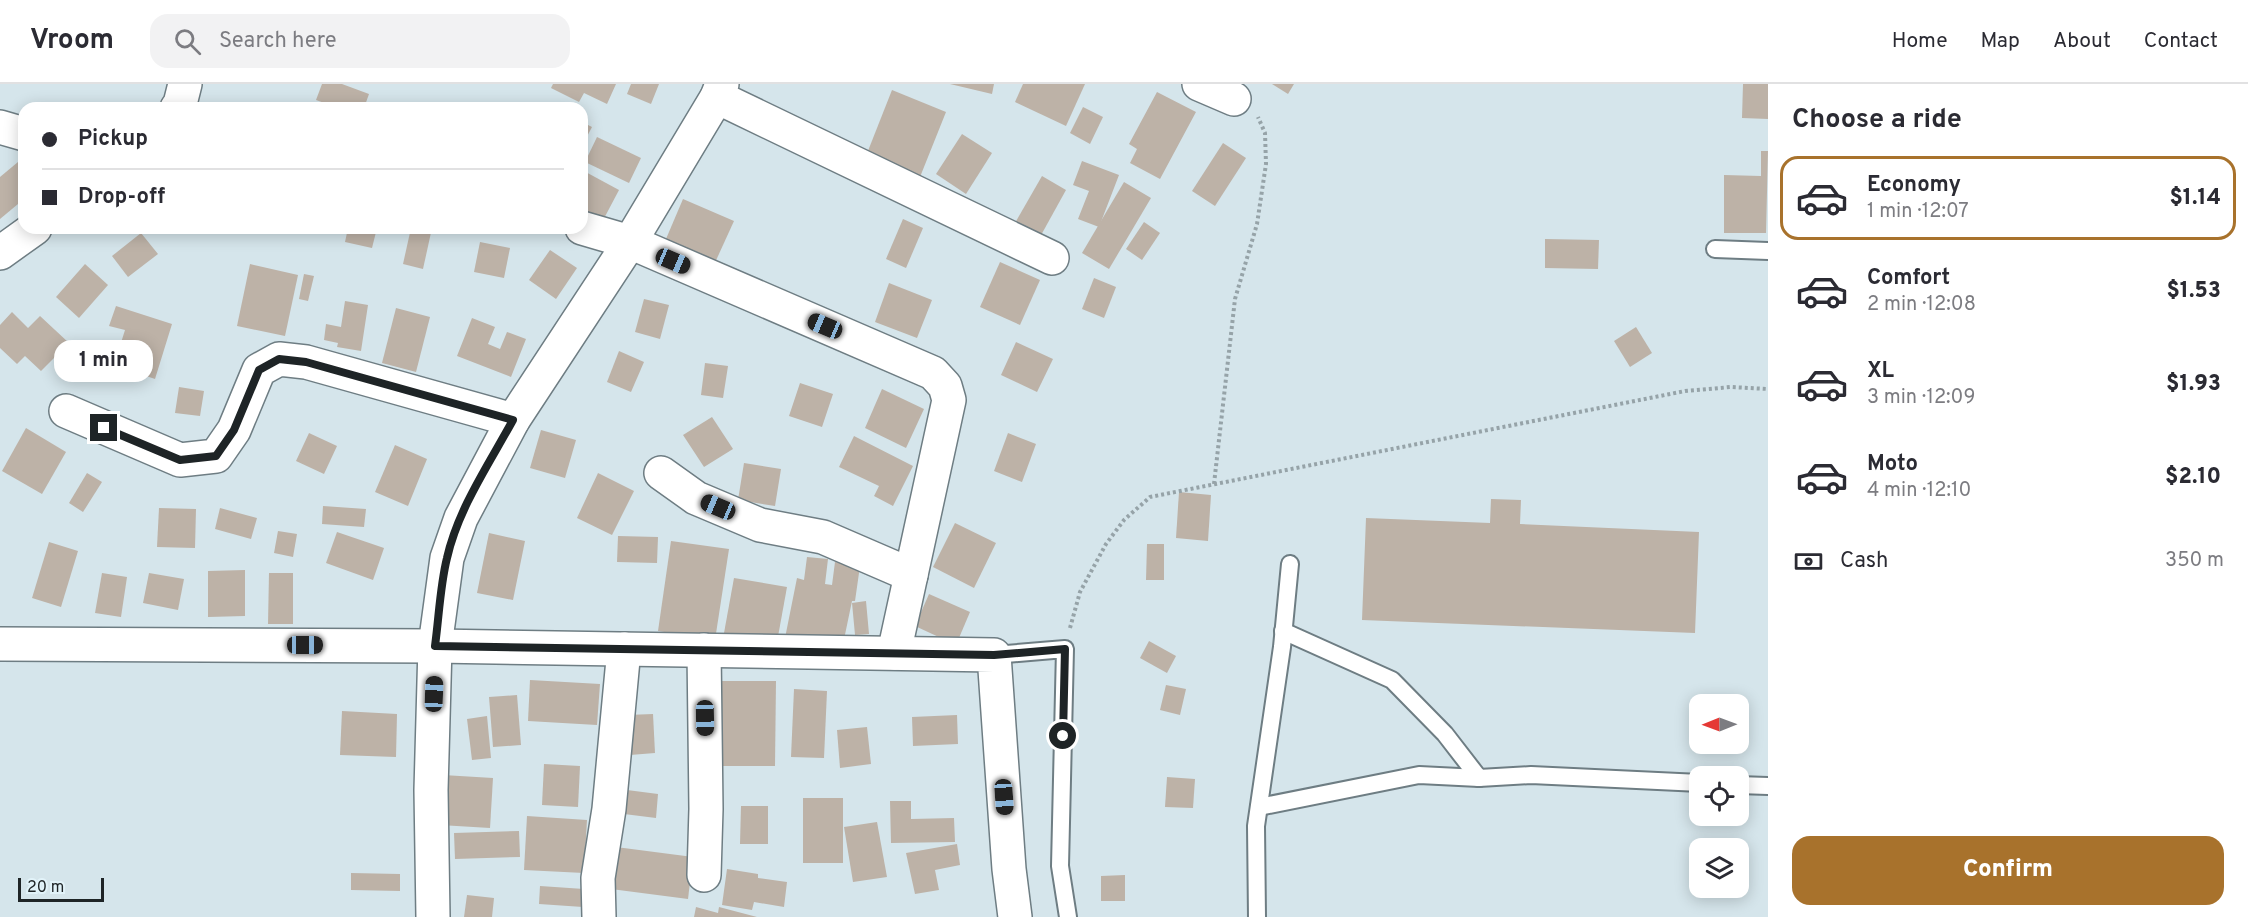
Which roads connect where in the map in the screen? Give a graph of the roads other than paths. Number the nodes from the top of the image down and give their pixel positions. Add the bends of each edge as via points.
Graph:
1 (1199, 84) edge
2 (720, 91) edge
3 (1234, 99) road end
4 (0, 127) edge
5 (18, 132) edge
6 (588, 230) edge
7 (27, 234) edge
8 (630, 242) junction
9 (1715, 249) dead end
10 (1768, 251) edge
11 (0, 253) edge
12 (1052, 258) dead end
13 (66, 411) dead end
14 (513, 420) junction
15 (661, 473) dead end
16 (1290, 564) dead end
17 (911, 575) junction
18 (1283, 631) junction
19 (0, 644) edge
20 (435, 646) junction
21 (624, 649) junction
22 (704, 650) junction
23 (894, 653) junction
24 (994, 655) junction
25 (1479, 778) junction
26 (1689, 782) edge
27 (1749, 785) edge
28 (1768, 786) edge
29 (1259, 807) junction
30 (704, 875) dead end
31 (433, 917) edge
32 (599, 917) edge
33 (1015, 917) edge
34 (1068, 917) edge
35 (1257, 917) edge

1 - 3 street
2 - 8 street
2 - 12 street
4 - 5 street
6 - 8 street
7 - 11 street
8 - 14 street
8 - 17 street via 933,373 945,386 949,400
9 - 10 lane
13 - 14 street via 180,460 216,456 234,430 259,370 279,359 306,362
14 - 20 street via 461,518 447,558
15 - 17 street via 696,498 760,525 823,537
16 - 18 lane
17 - 23 street
18 - 25 lane via 1392,680 1445,734
18 - 29 lane
19 - 20 street
20 - 21 street
20 - 31 street
21 - 22 street
21 - 32 street via 609,809 598,878
22 - 23 street
22 - 30 street
23 - 24 street
24 - 33 street
24 - 34 lane via 1065,649 1060,866
25 - 26 lane via 1531,775
25 - 29 lane via 1419,775
27 - 28 lane
29 - 35 lane

